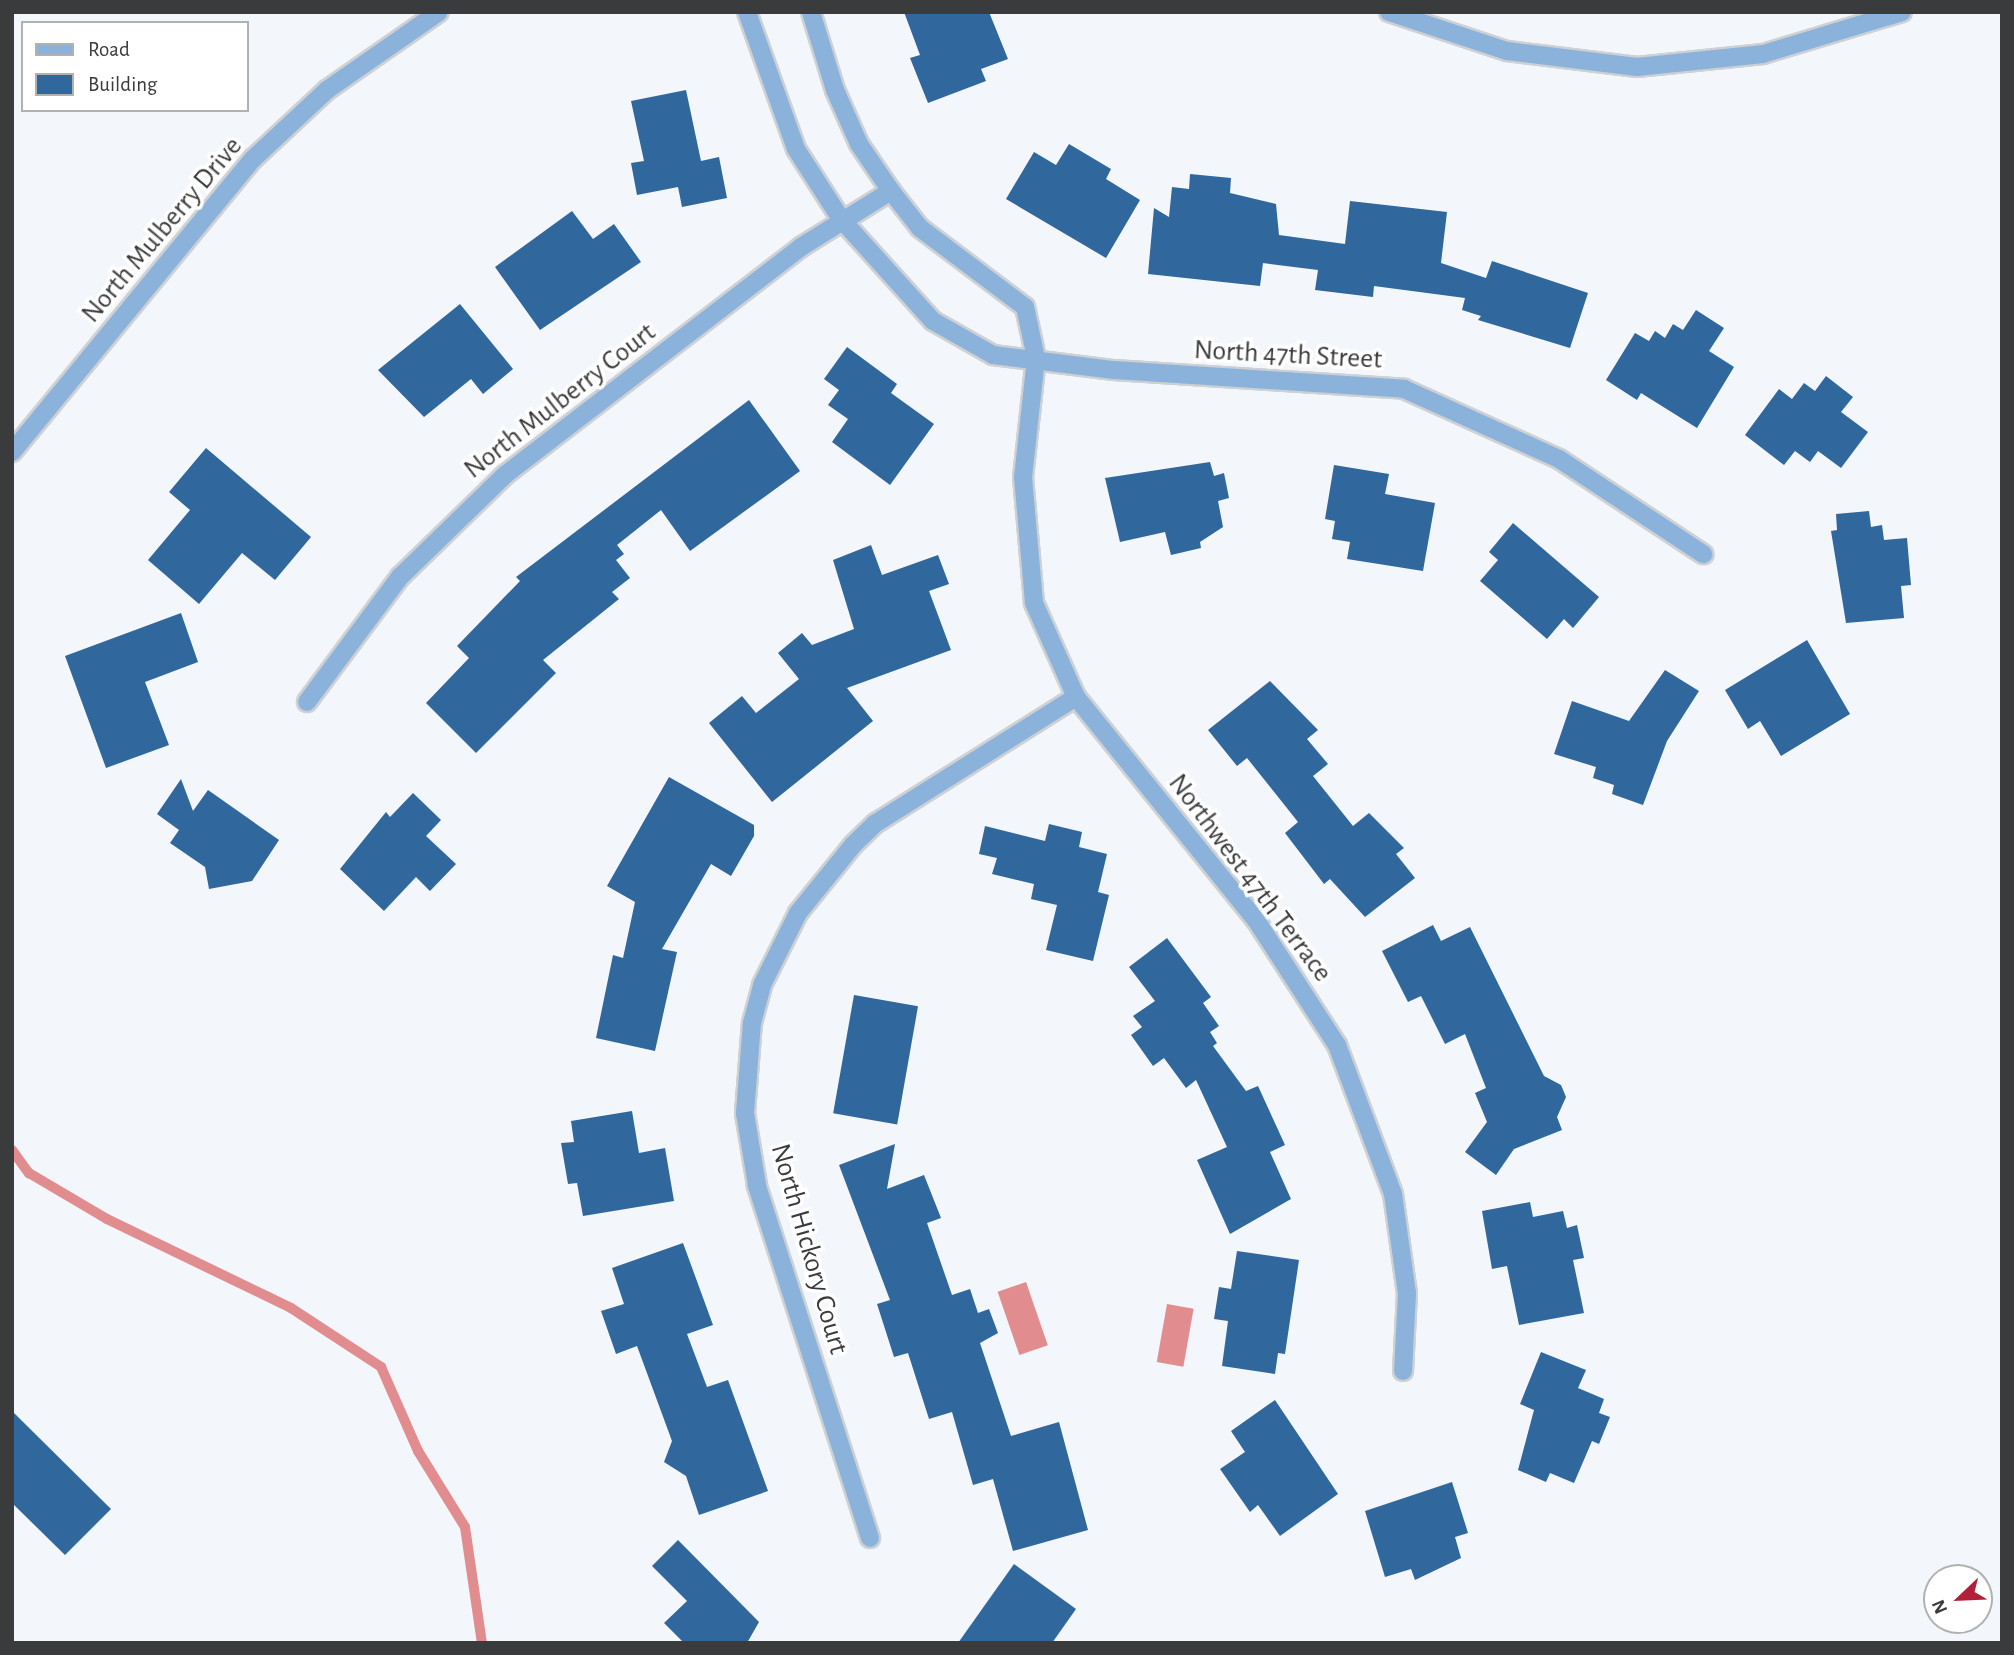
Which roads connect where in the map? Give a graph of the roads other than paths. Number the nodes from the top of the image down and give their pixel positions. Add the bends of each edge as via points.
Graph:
1 (439, 12) edge
2 (747, 12) edge
3 (811, 12) edge
4 (1389, 12) edge
5 (1902, 12) edge
6 (891, 191) junction
7 (841, 219) junction
8 (1036, 358) junction
9 (12, 452) edge
10 (1703, 554) dead end
11 (1076, 697) junction
12 (307, 702) dead end
13 (1403, 1371) dead end
14 (870, 1538) dead end

1 - 9 street, North Mulberry Drive via 327,90 253,159
2 - 7 street, North 47th Street via 796,149
3 - 6 street, Northwest 47th Terrace via 845,112
4 - 5 street via 1507,51 1637,67 1763,54
6 - 7 street, North Mulberry Court
6 - 8 street, Northwest 47th Terrace via 920,228 1025,307
7 - 8 street, North 47th Street via 933,321 993,355
7 - 12 street, North Mulberry Court via 563,425 487,491 400,577
8 - 10 street, North 47th Street via 1114,370 1404,389 1559,458
8 - 11 street, Northwest 47th Terrace via 1023,477 1027,557 1034,603
11 - 13 street, Northwest 47th Terrace via 1256,919 1337,1045 1369,1117 1395,1206 1407,1293
11 - 14 street, North Hickory Court via 876,823 852,845 798,913 762,985 752,1023 745,1113 757,1185

